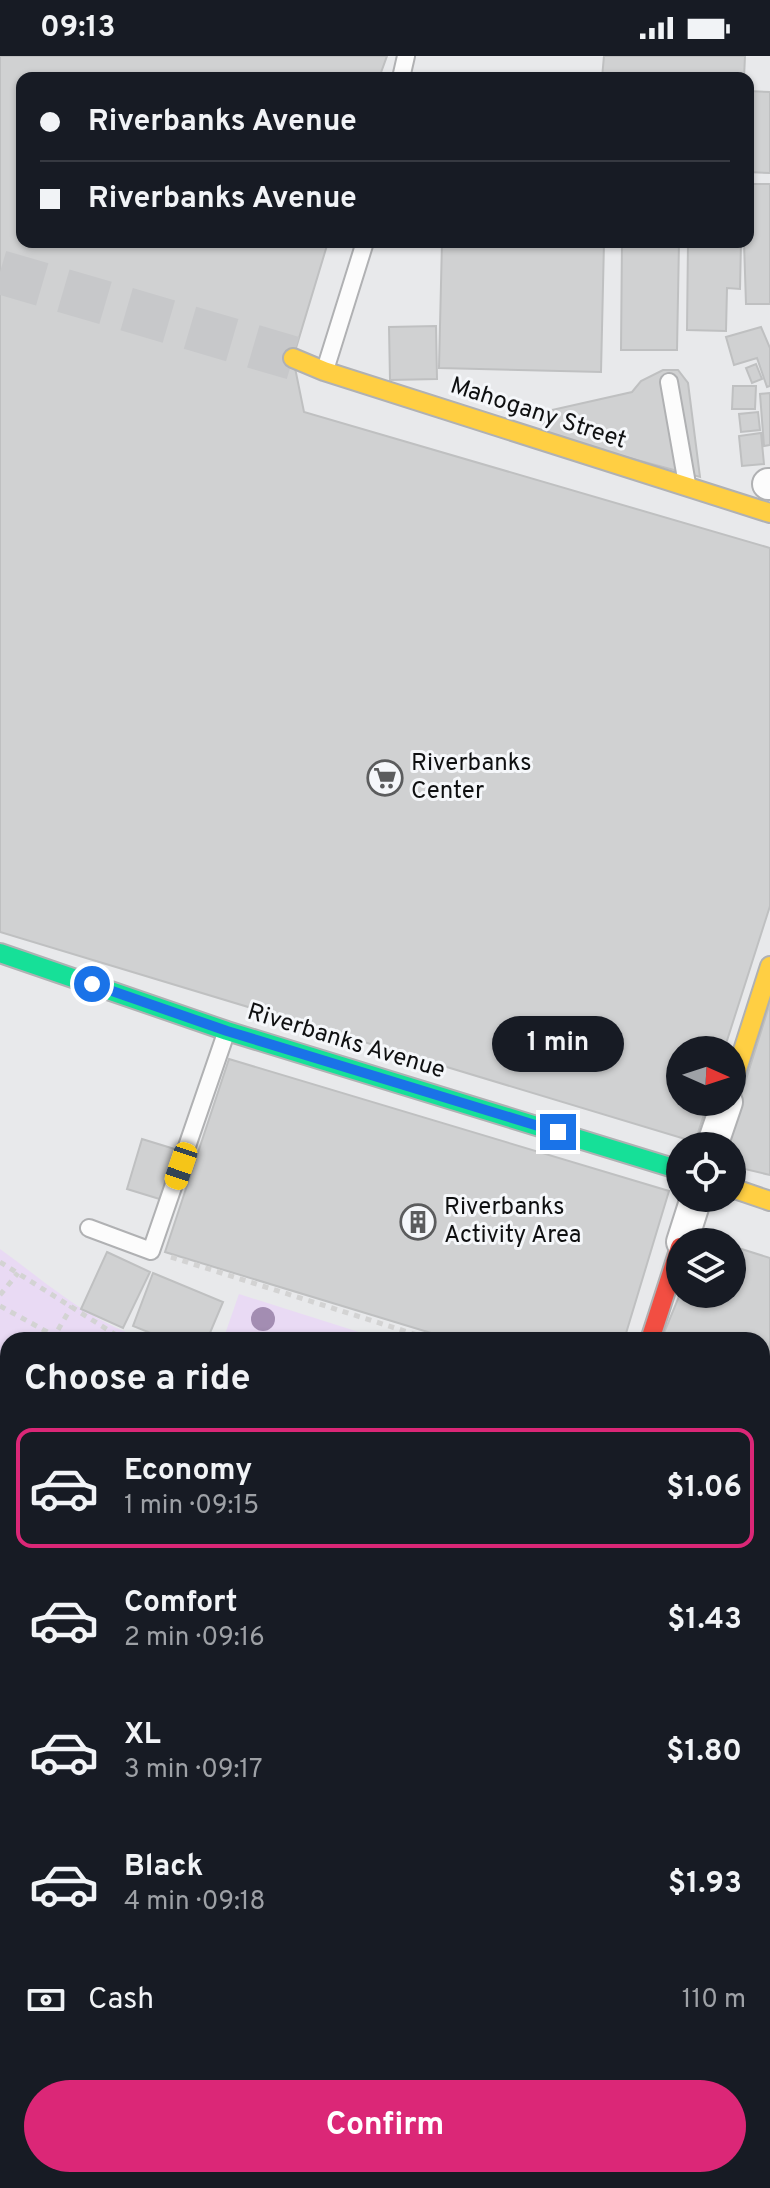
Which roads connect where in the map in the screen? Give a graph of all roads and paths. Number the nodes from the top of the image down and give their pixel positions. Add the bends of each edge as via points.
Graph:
1 (363, 248) edge
2 (293, 358) tunnel mouth
3 (324, 371) junction
4 (669, 382) dead end
5 (687, 485) junction
6 (769, 494) edge
7 (0, 953) edge
8 (770, 966) edge
9 (227, 1031) junction
10 (746, 1041) edge
11 (666, 1166) edge
12 (746, 1193) edge
13 (770, 1201) edge
14 (89, 1228) dead end
15 (151, 1251) junction
16 (0, 1262) edge
17 (18, 1273) junction
18 (666, 1290) edge
19 (0, 1295) edge
20 (0, 1306) edge
21 (72, 1306) junction
22 (44, 1332) edge
23 (57, 1332) edge
24 (112, 1332) edge
25 (408, 1332) edge
26 (653, 1332) edge

1 - 3 lane
2 - 3 street, Mahogany Street
3 - 5 street, Mahogany Street
4 - 5 lane
5 - 6 street, Mahogany Street
7 - 9 street, Riverbanks Avenue
8 - 10 street
9 - 11 street, Riverbanks Avenue
9 - 15 lane
12 - 13 street
14 - 15 lane
15 - 25 path
16 - 17 path
17 - 19 path
17 - 21 path
18 - 26 street
20 - 22 path
21 - 23 path
21 - 24 path

